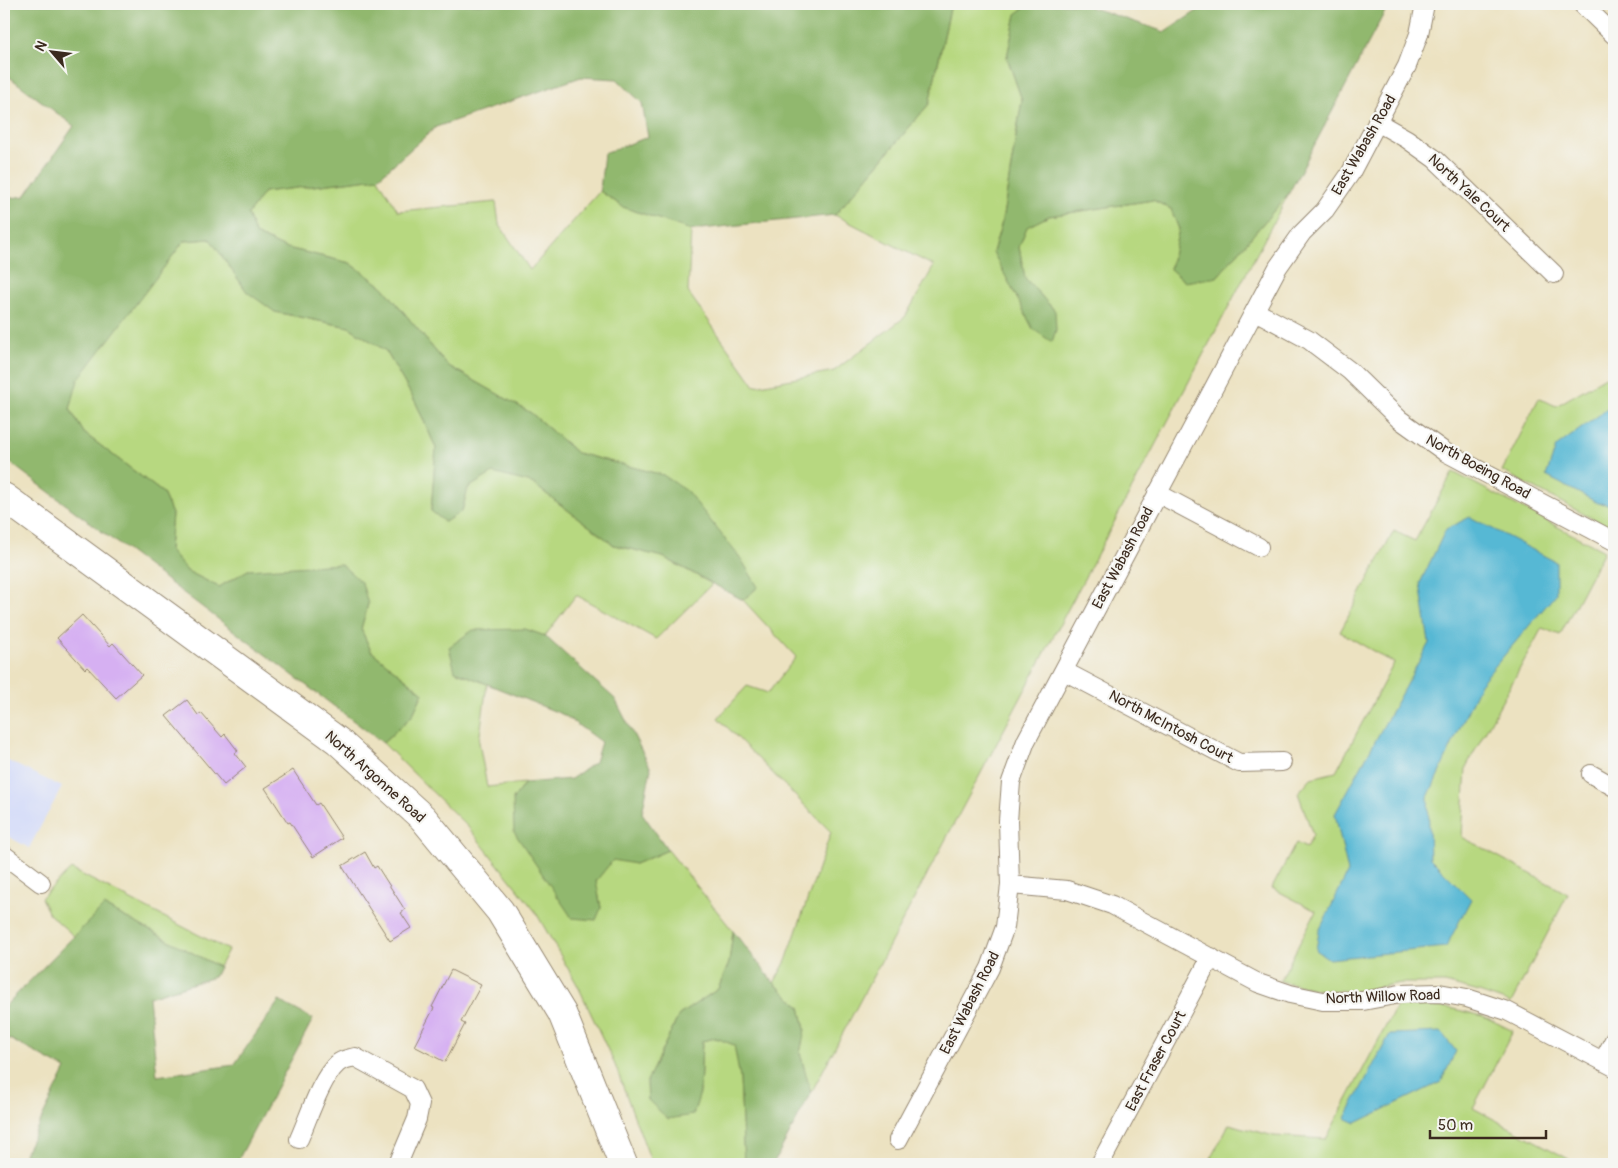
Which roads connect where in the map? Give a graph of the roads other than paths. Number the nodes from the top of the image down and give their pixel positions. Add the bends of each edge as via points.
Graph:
1 (1425, 4) edge
2 (1582, 4) edge
3 (1614, 36) edge
4 (1377, 122) junction
5 (1554, 274) dead end
6 (1255, 311) junction
7 (1158, 493) junction
8 (4, 497) edge
9 (1614, 541) edge
10 (1259, 547) dead end
11 (1064, 670) junction
12 (1282, 762) dead end
13 (1591, 774) dead end
14 (1614, 787) edge
15 (4, 855) edge
16 (42, 883) dead end
17 (1010, 886) junction
18 (1211, 957) junction
19 (1614, 1040) edge
20 (1609, 1064) edge
21 (299, 1139) dead end
22 (898, 1140) dead end
23 (621, 1163) edge
24 (398, 1164) edge
25 (1100, 1164) edge

1 - 4 street, East Wabash Road via 1408,66
2 - 3 street
4 - 5 street, North Yale Court via 1435,159
4 - 6 street, East Wabash Road via 1350,174 1278,267
6 - 7 street, East Wabash Road
6 - 9 street, North Boeing Road via 1310,340 1350,371 1399,419 1445,452
7 - 10 street
7 - 11 street, East Wabash Road
8 - 23 main road, North Argonne Road via 338,741 422,818 500,911 562,1013
11 - 12 street, North McIntosh Court via 1239,763
11 - 17 street, East Wabash Road via 1026,741 1012,782 1008,821
13 - 14 street
15 - 16 street
17 - 18 street, North Willow Road via 1067,890 1112,905
17 - 22 street, East Wabash Road via 1005,927 990,968
18 - 20 street, North Willow Road via 1258,983 1324,1001 1363,1001 1400,994 1439,993 1467,998 1507,1011
18 - 25 street, East Fraser Court
19 - 20 street
21 - 24 street via 327,1076 336,1065 355,1057 413,1089 420,1104

